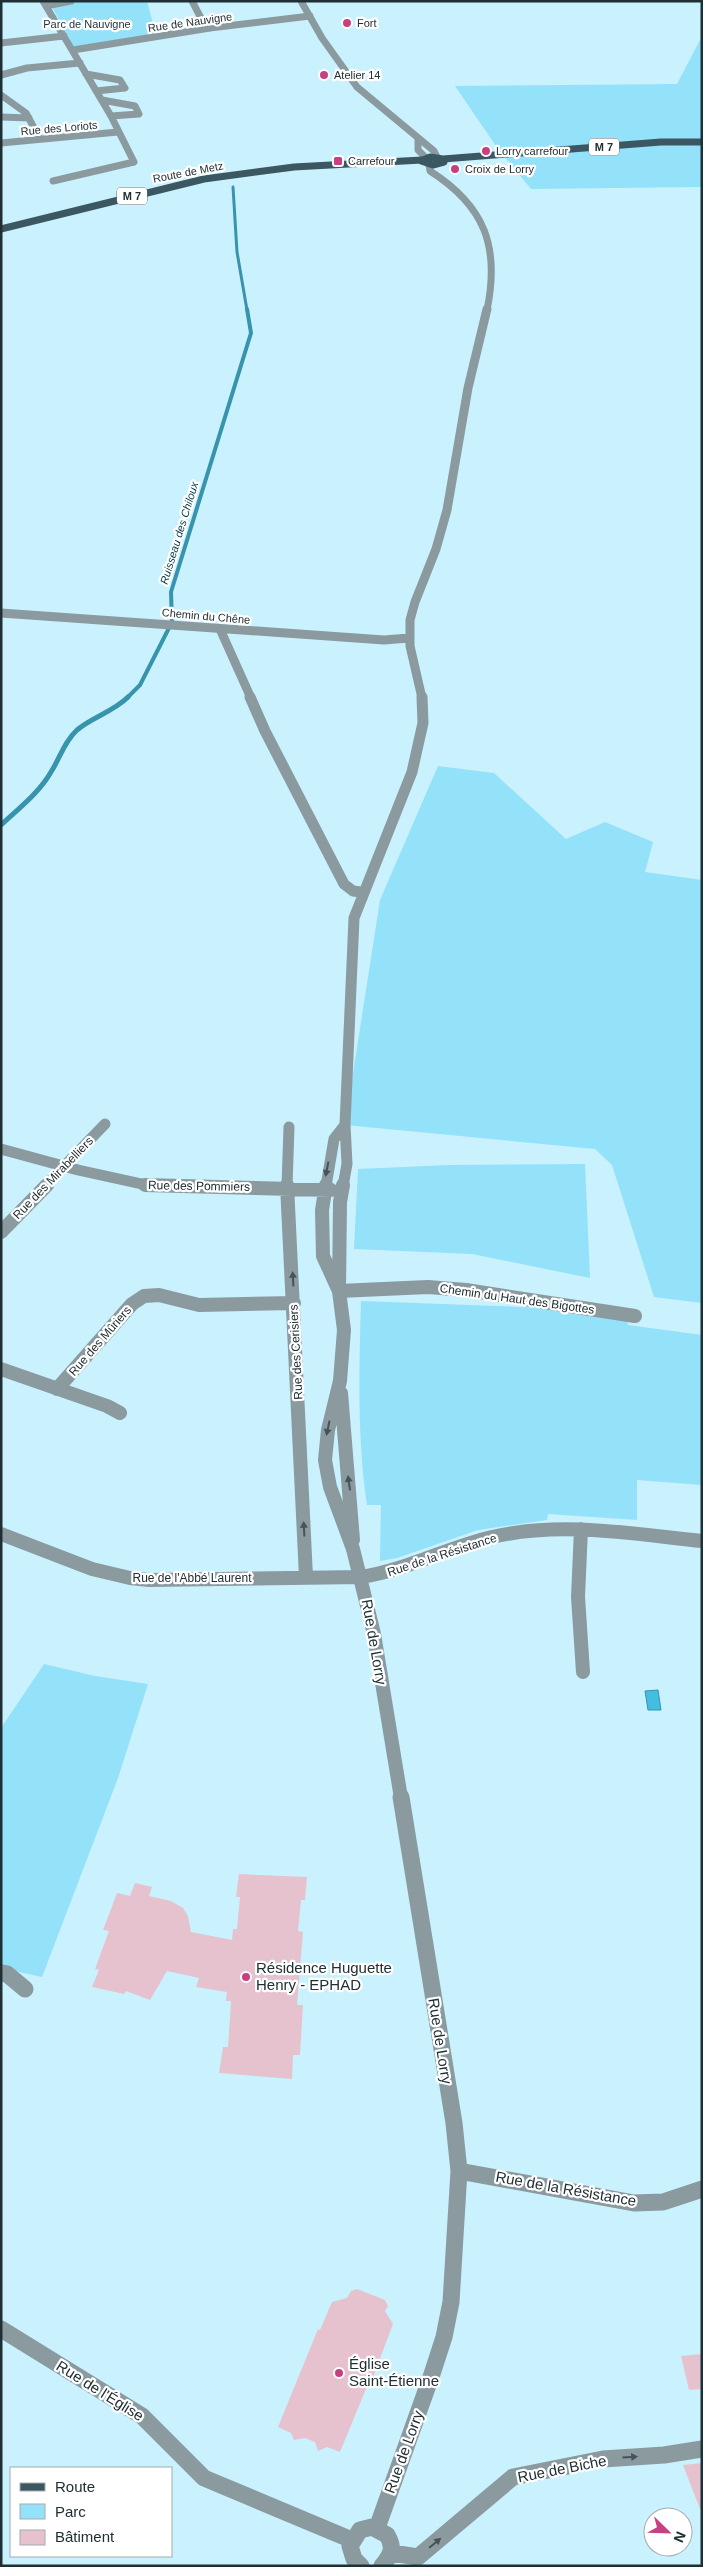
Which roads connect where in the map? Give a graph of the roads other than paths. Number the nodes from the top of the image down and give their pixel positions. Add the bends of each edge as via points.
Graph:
1 (71, 1) edge
2 (192, 1) edge
3 (301, 1) edge
4 (45, 3) edge
5 (310, 16) junction
6 (210, 28) junction
7 (64, 36) junction
8 (1, 43) edge
9 (73, 50) junction
10 (80, 63) junction
11 (86, 74) junction
12 (1, 75) edge
13 (96, 91) junction
14 (1, 95) edge
15 (102, 100) junction
16 (112, 116) junction
17 (1, 117) edge
18 (29, 118) junction
19 (118, 132) junction
20 (418, 138) junction
21 (40, 139) junction
22 (1, 143) edge
23 (702, 143) edge
24 (425, 162) junction
25 (443, 164) junction
26 (53, 181) dead end
27 (453, 184) junction
28 (1, 229) edge
29 (1, 613) edge
30 (220, 629) junction
31 (409, 638) junction
32 (361, 892) junction
33 (105, 1124) dead end
34 (345, 1125) junction
35 (289, 1127) dead end
36 (1, 1149) edge
37 (63, 1166) junction
38 (288, 1187) junction
39 (324, 1190) junction
40 (341, 1190) junction
41 (1, 1232) edge
42 (339, 1292) junction
43 (294, 1303) junction
44 (635, 1316) dead end
45 (1, 1369) edge
46 (340, 1381) junction
47 (57, 1389) junction
48 (120, 1413) dead end
49 (581, 1529) junction
50 (1, 1534) edge
51 (702, 1541) edge
52 (353, 1549) junction
53 (306, 1577) junction
54 (361, 1577) junction
55 (583, 1672) dead end
56 (1, 1973) edge
57 (25, 1989) dead end
58 (459, 2171) junction
59 (702, 2189) edge
60 (1, 2329) edge
61 (702, 2449) edge
62 (377, 2528) junction
63 (352, 2540) junction
64 (387, 2559) edge
65 (361, 2566) edge

1 - 4 street
2 - 6 street
3 - 5 street
4 - 7 street, Rue des Loriots
5 - 6 street, Rue de Nauvigne
5 - 20 street via 357,86
6 - 9 street, Rue de Nauvigne
7 - 8 street
7 - 9 street, Rue des Loriots
9 - 10 street, Rue des Loriots
10 - 11 street, Rue des Loriots
10 - 12 street via 27,68
11 - 13 street, Rue des Loriots
11 - 13 street via 120,80 125,88
13 - 15 street, Rue des Loriots
14 - 18 street
15 - 16 street, Rue des Loriots
15 - 16 street, Rue des Loriots via 135,106 139,114
16 - 19 street, Rue des Loriots
17 - 18 street
18 - 21 street
19 - 21 street, Rue des Loriots
19 - 26 street, Rue des Loriots via 134,162
20 - 24 street via 419,151
20 - 25 street via 434,151
21 - 22 street, Rue des Loriots
23 - 25 main road, M 7 via 661,142
24 - 25 main road, Route de Metz
24 - 27 street via 430,171
24 - 28 main road, Route de Metz / M 7 via 264,171 167,187
25 - 27 street
27 - 31 street via 484,225 493,272 445,513 436,548 416,595
29 - 30 street, Chemin du Chêne
30 - 31 street, Chemin du Chêne via 384,640
30 - 32 street via 265,731 344,884 353,891
31 - 32 street via 422,696 423,722 418,749 398,811
32 - 34 street via 354,918
33 - 37 street, Rue des Mirabelliers
34 -> 39 street via 334,1139
34 - 40 street via 347,1164
35 - 38 street, Rue des Cerisiers
36 - 37 street, Rue des Pommiers
37 - 38 street, Rue des Pommiers via 151,1186
37 - 41 street, Rue des Mirabelliers
38 - 39 street, Rue des Pommiers
43 -> 38 street, Rue des Cerisiers
39 - 40 street, Rue des Pommiers
39 - 42 street via 323,1256
40 - 42 street
42 - 44 street, Chemin du Haut des Bigottes via 428,1287 466,1290
42 - 46 street, Rue de Lorry via 344,1330
43 - 47 street, Rue des Mûriers via 199,1305 165,1296 144,1296 132,1304
53 -> 43 street, Rue des Cerisiers
45 - 47 street, Rue des Mûriers
52 -> 46 street, Rue de Lorry
46 -> 52 street, Rue de Lorry via 328,1430 325,1460 330,1487
47 - 48 street, Rue des Mûriers
49 - 51 street, Rue de la Résistance
49 - 54 street, Rue de la Résistance via 492,1537 387,1573
49 - 55 street via 578,1596
50 - 53 street, Rue de l'Abbé Laurent via 133,1579
52 - 54 street, Rue de Lorry
53 - 54 street, Rue de l'Abbé Laurent
54 - 58 street, Rue de Lorry via 399,1784
56 - 57 street
58 - 59 street, Rue de la Résistance via 634,2203 663,2202
58 - 62 street, Rue de Lorry via 451,2302 444,2338
60 - 63 street, Rue de l'Église via 142,2416 204,2478
64 -> 61 street, Rue de Biche via 418,2557 514,2476 603,2459
62 - 63 street via 360,2530
62 - 64 street via 391,2540
63 - 65 street via 351,2553

